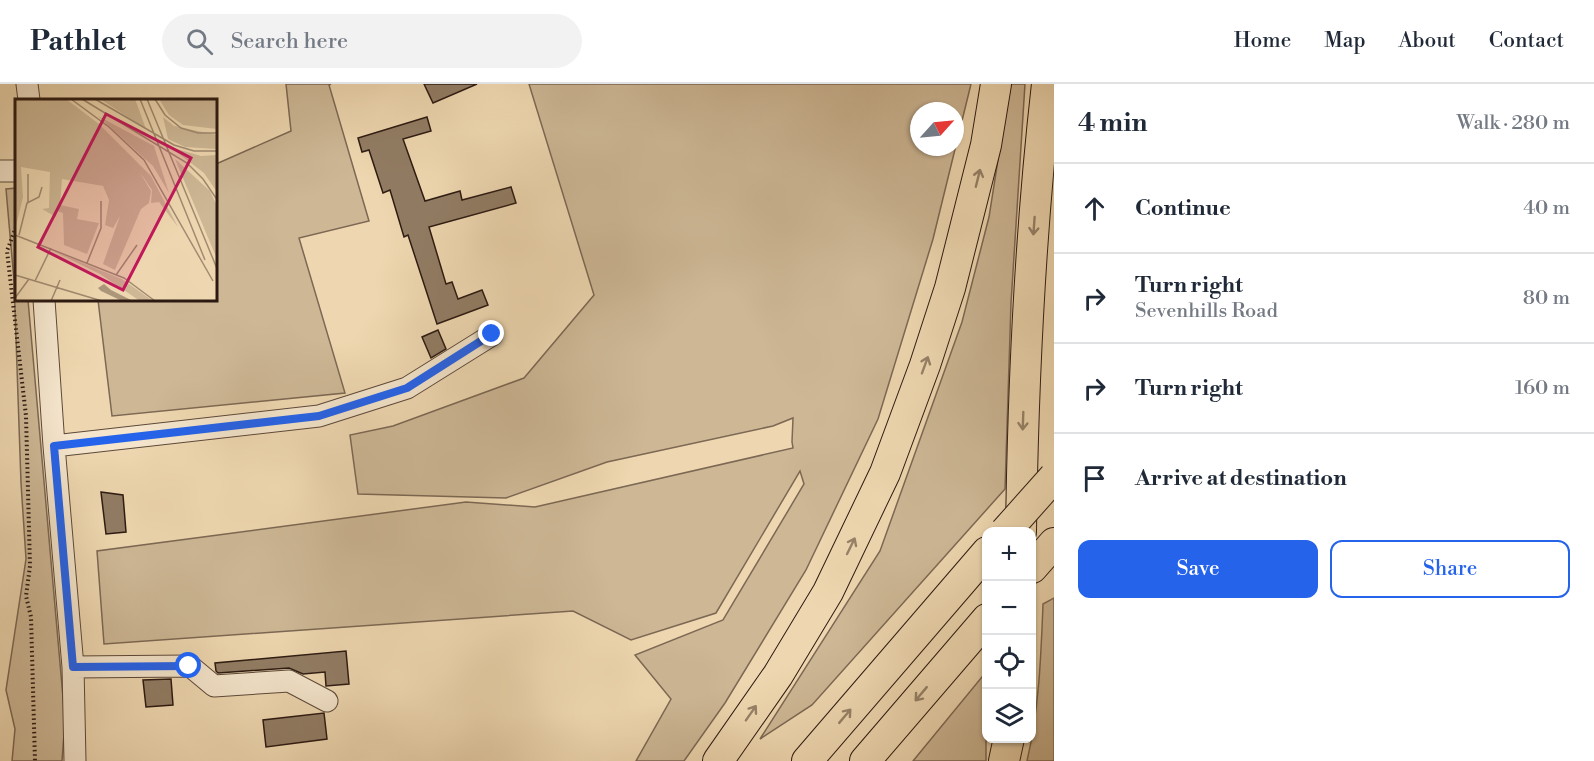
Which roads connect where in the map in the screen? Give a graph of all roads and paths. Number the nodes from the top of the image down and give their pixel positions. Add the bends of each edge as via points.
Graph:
1 (27, 84) edge
2 (996, 84) edge
3 (1047, 84) edge
4 (29, 99) edge
5 (15, 229) edge
6 (44, 302) edge
7 (492, 334) dead end
8 (54, 446) junction
9 (1054, 477) edge
10 (1009, 527) edge
11 (1021, 527) edge
12 (1054, 543) edge
13 (982, 558) edge
14 (1036, 563) edge
15 (982, 624) edge
16 (73, 667) junction
17 (327, 701) dead end
18 (1008, 743) edge
19 (34, 761) edge
20 (75, 761) edge
21 (718, 761) edge
22 (807, 761) edge
23 (865, 761) edge
24 (1004, 761) edge

1 - 4 street
21 -> 2 highway via 778,675 828,592 885,473 950,288 986,145
3 -> 11 highway via 1027,325
5 - 19 path via 7,251 26,416 30,566 26,596 31,617
6 - 8 street
7 - 8 street via 407,388 319,416
8 - 16 street
9 - 10 highway, bridge
12 - 14 highway
22 -> 13 highway
15 -> 23 highway
16 - 17 street via 189,666 214,686 289,681
16 - 20 street
18 - 24 highway

